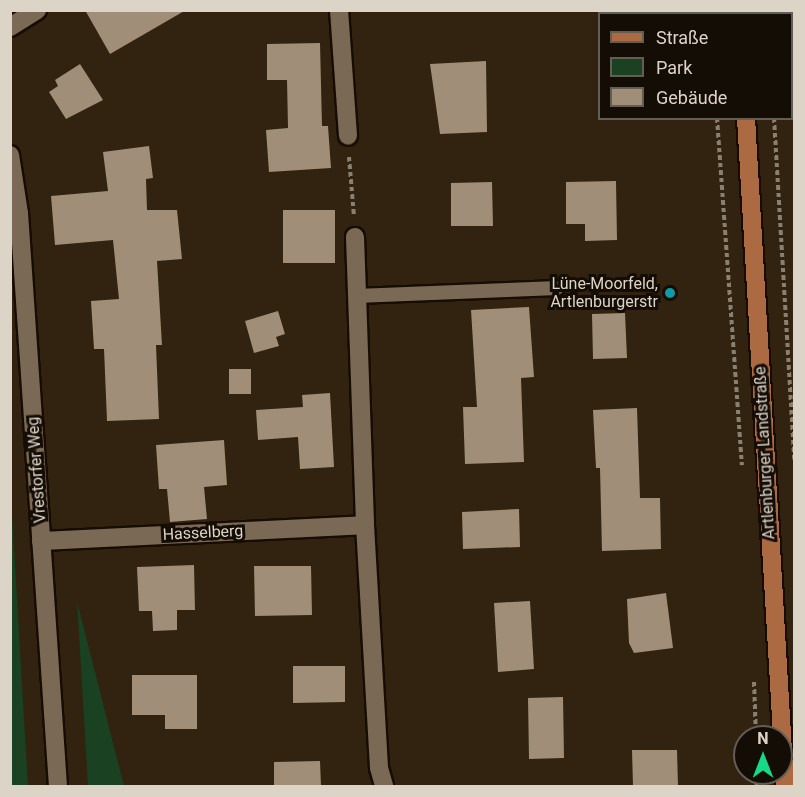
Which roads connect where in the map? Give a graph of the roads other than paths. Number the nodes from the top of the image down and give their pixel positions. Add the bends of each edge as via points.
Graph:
1 (37, 10) edge
2 (339, 10) edge
3 (10, 27) edge
4 (746, 120) edge
5 (348, 136) road end
6 (10, 155) edge
7 (355, 237) road end
8 (557, 288) dead end
9 (357, 296) junction
10 (365, 525) junction
11 (42, 541) junction
12 (58, 786) edge
13 (384, 786) edge
14 (785, 786) edge

1 - 3 street
2 - 5 street
4 - 14 main road, Artlenburger Landstraße
6 - 11 street, Vrestorfer Weg via 19,213
7 - 9 street
8 - 9 lane
9 - 10 street
10 - 11 street, Hasselberg
10 - 13 street via 379,768
11 - 12 street, Vrestorfer Weg

